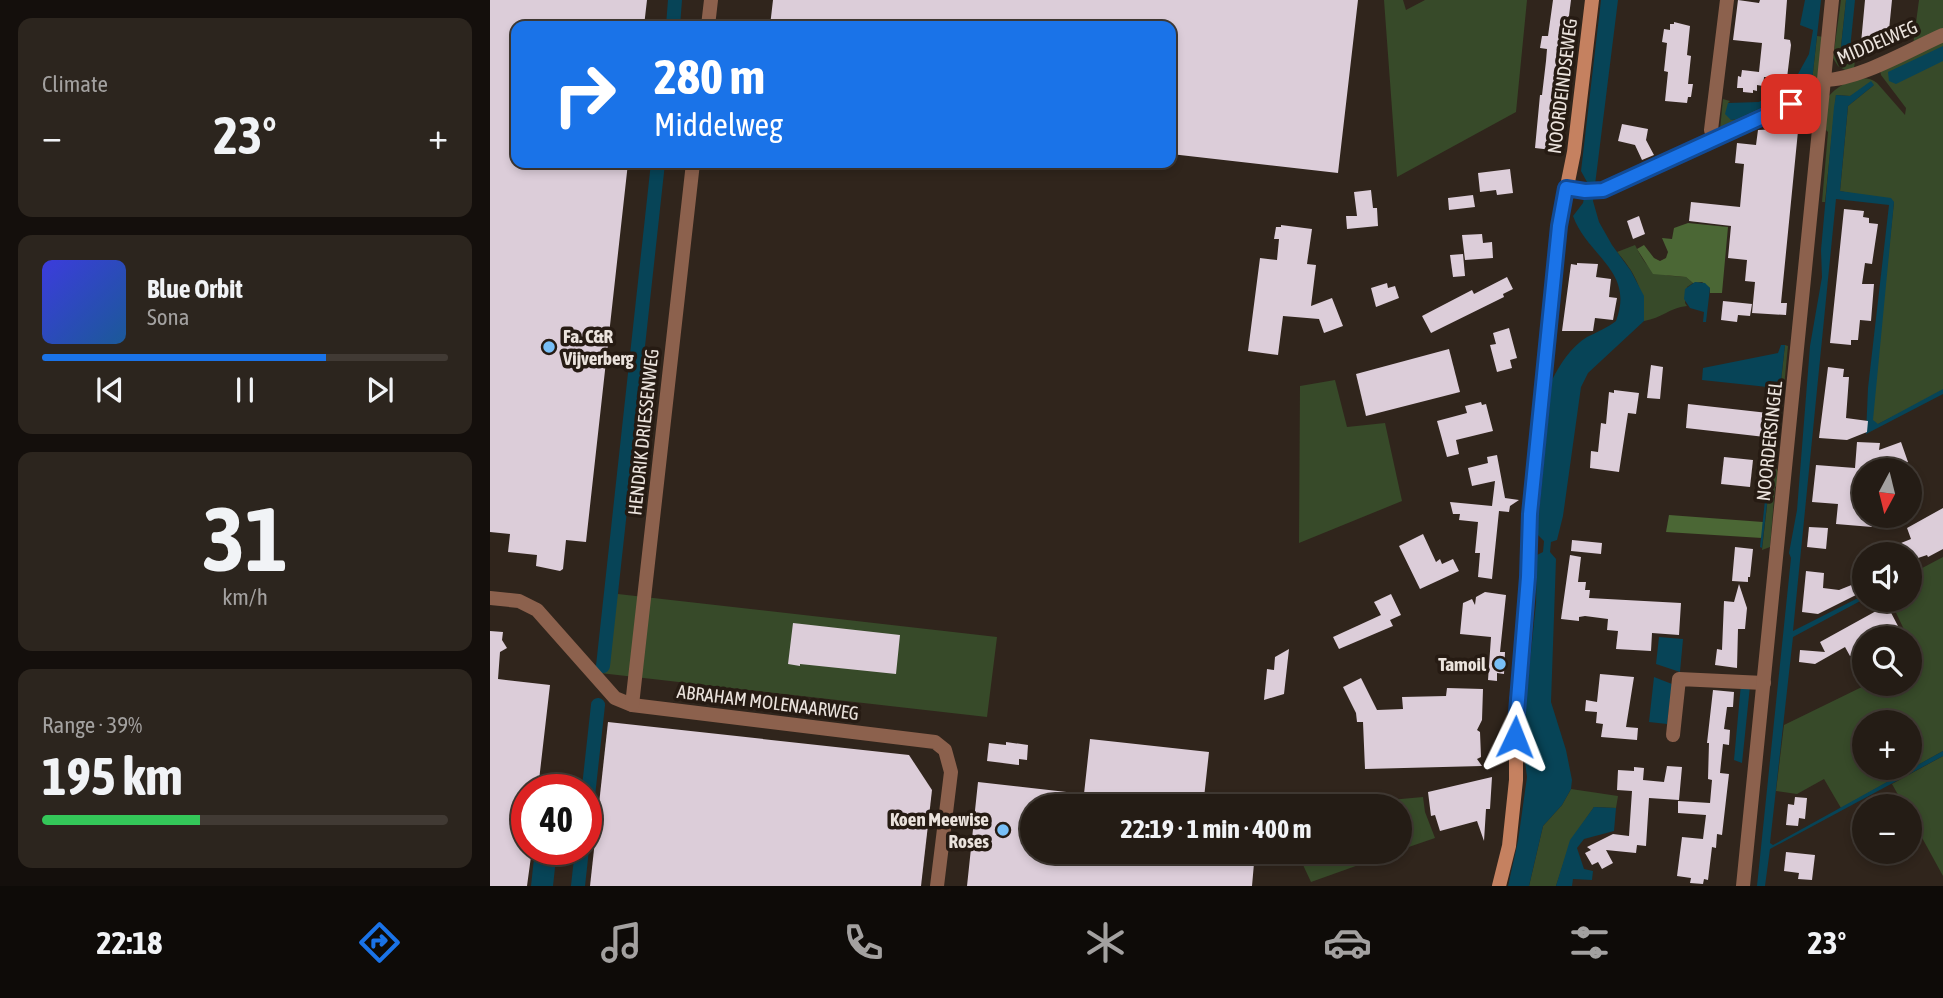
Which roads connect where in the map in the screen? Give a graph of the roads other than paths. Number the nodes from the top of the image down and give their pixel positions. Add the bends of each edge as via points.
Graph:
1 (711, 0) edge
2 (1592, 0) edge
3 (1727, 0) edge
4 (1832, 0) edge
5 (709, 21) edge
6 (1943, 34) edge
7 (1824, 80) junction
8 (1821, 99) junction
9 (1714, 138) junction
10 (692, 168) edge
11 (1566, 188) junction
12 (490, 598) edge
13 (1764, 683) junction
14 (632, 705) junction
15 (1672, 735) dead end
16 (937, 886) edge
17 (1499, 886) edge
18 (1743, 886) edge

1 - 5 street
2 - 11 street, NOORDEINDSEWEG
3 - 9 street via 1711,130
4 - 7 street, NOORDERSINGEL
6 - 7 street, MIDDELWEG via 1855,74
7 - 8 street, NOORDERSINGEL
8 - 9 street via 1799,100
8 - 13 street, NOORDERSINGEL
9 - 11 street via 1603,190
10 - 14 street, HENDRIK DRIESSENWEG
11 - 17 street, NOORDEINDSEWEG via 1530,514 1516,706 1516,780
12 - 14 street, ABRAHAM MOLENAARWEG via 530,604 615,698
13 - 15 street via 1679,679
13 - 18 street, NOORDERSINGEL
14 - 16 street, ABRAHAM MOLENAARWEG via 935,742 945,750 951,772

